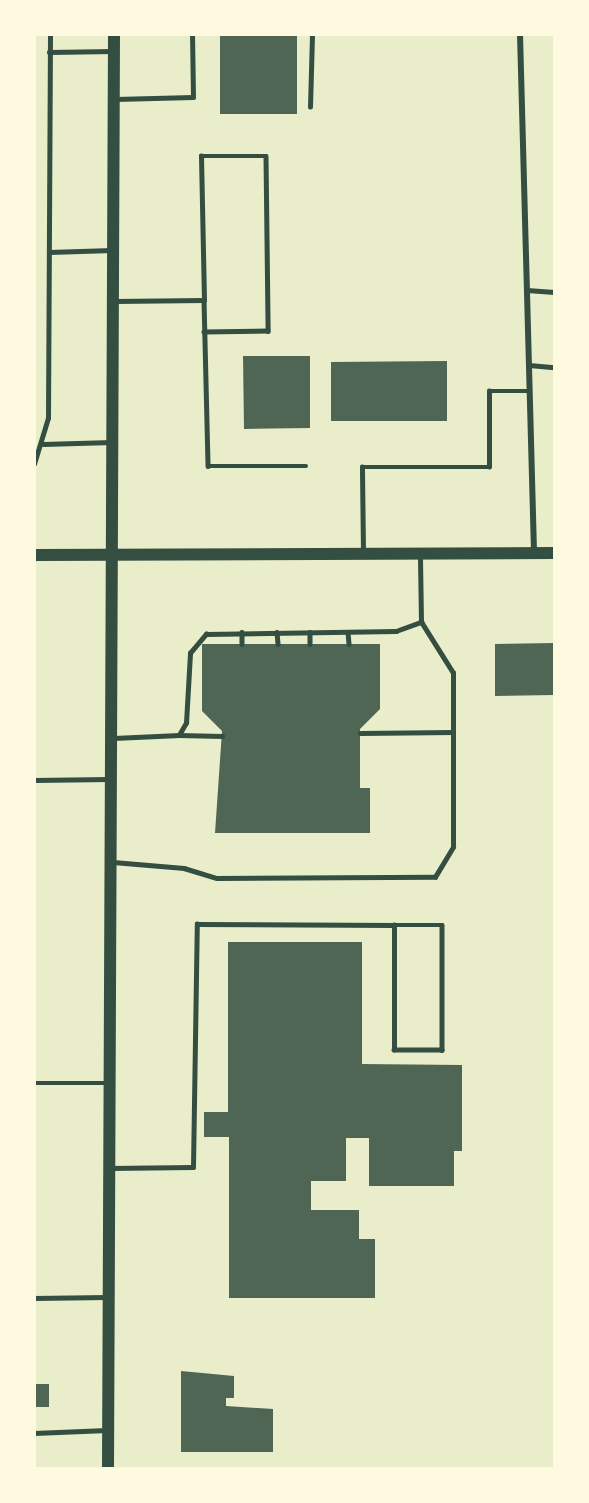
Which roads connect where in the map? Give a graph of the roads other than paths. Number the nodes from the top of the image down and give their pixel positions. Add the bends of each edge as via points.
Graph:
1 (50, 34) edge
2 (114, 34) edge
3 (192, 34) edge
4 (312, 34) edge
5 (520, 34) edge
6 (114, 51) junction
7 (50, 52) junction
8 (114, 99) junction
9 (310, 107) dead end
10 (113, 250) junction
11 (49, 252) junction
12 (527, 290) junction
13 (555, 292) edge
14 (204, 300) junction
15 (112, 302) junction
16 (204, 332) junction
17 (529, 365) junction
18 (555, 367) edge
19 (530, 391) junction
20 (112, 442) junction
21 (43, 444) junction
22 (34, 464) edge
23 (306, 466) dead end
24 (363, 552) junction
25 (420, 553) junction
26 (534, 553) junction
27 (555, 553) edge
28 (113, 554) junction
29 (34, 555) edge
30 (421, 622) junction
31 (242, 632) junction
32 (277, 632) junction
33 (310, 632) junction
34 (348, 632) junction
35 (242, 644) dead end
36 (278, 644) dead end
37 (310, 644) dead end
38 (349, 644) dead end
39 (453, 732) junction
40 (360, 733) dead end
41 (179, 735) junction
42 (222, 735) dead end
43 (114, 738) junction
44 (114, 779) junction
45 (34, 780) edge
46 (113, 862) junction
47 (394, 925) junction
48 (34, 1083) edge
49 (107, 1083) junction
50 (107, 1168) junction
51 (107, 1297) junction
52 (34, 1298) edge
53 (107, 1431) junction
54 (34, 1433) edge
55 (108, 1468) edge

1 - 7 lane
2 - 6 main road
3 - 8 lane via 193,97
4 - 9 lane
5 - 12 street
6 - 7 lane
6 - 8 main road
7 - 11 lane
8 - 10 main road
10 - 11 lane
10 - 15 main road
11 - 21 lane
12 - 13 lane
12 - 17 street
14 - 15 lane
14 - 16 lane
14 - 16 lane via 201,156 266,156 268,331
15 - 20 main road
16 - 23 lane via 208,466
17 - 18 lane
17 - 19 street
19 - 24 lane via 489,391 489,467 362,467
19 - 26 street
20 - 21 lane
20 - 28 main road
21 - 22 lane
24 - 25 main road
24 - 28 main road
25 - 26 main road
25 - 30 lane
26 - 27 main road
28 - 29 main road
28 - 43 main road
30 - 34 lane via 396,631
30 - 39 lane via 453,674
31 - 32 lane
31 - 35 lane
31 - 41 lane via 206,634 196,642 187,676 186,723
32 - 33 lane
32 - 36 lane
33 - 34 lane
33 - 37 lane
34 - 38 lane
39 - 40 lane
39 - 46 lane via 453,847 435,877 217,878 184,868
41 - 42 lane
41 - 43 lane
43 - 44 main road
44 - 45 lane
44 - 46 main road
46 - 49 main road
47 - 47 lane via 442,926 441,1050 394,1050
47 - 50 lane via 197,924 193,1167
48 - 49 lane
49 - 50 main road
50 - 51 main road
51 - 52 lane
51 - 53 main road
53 - 54 lane
53 - 55 main road

